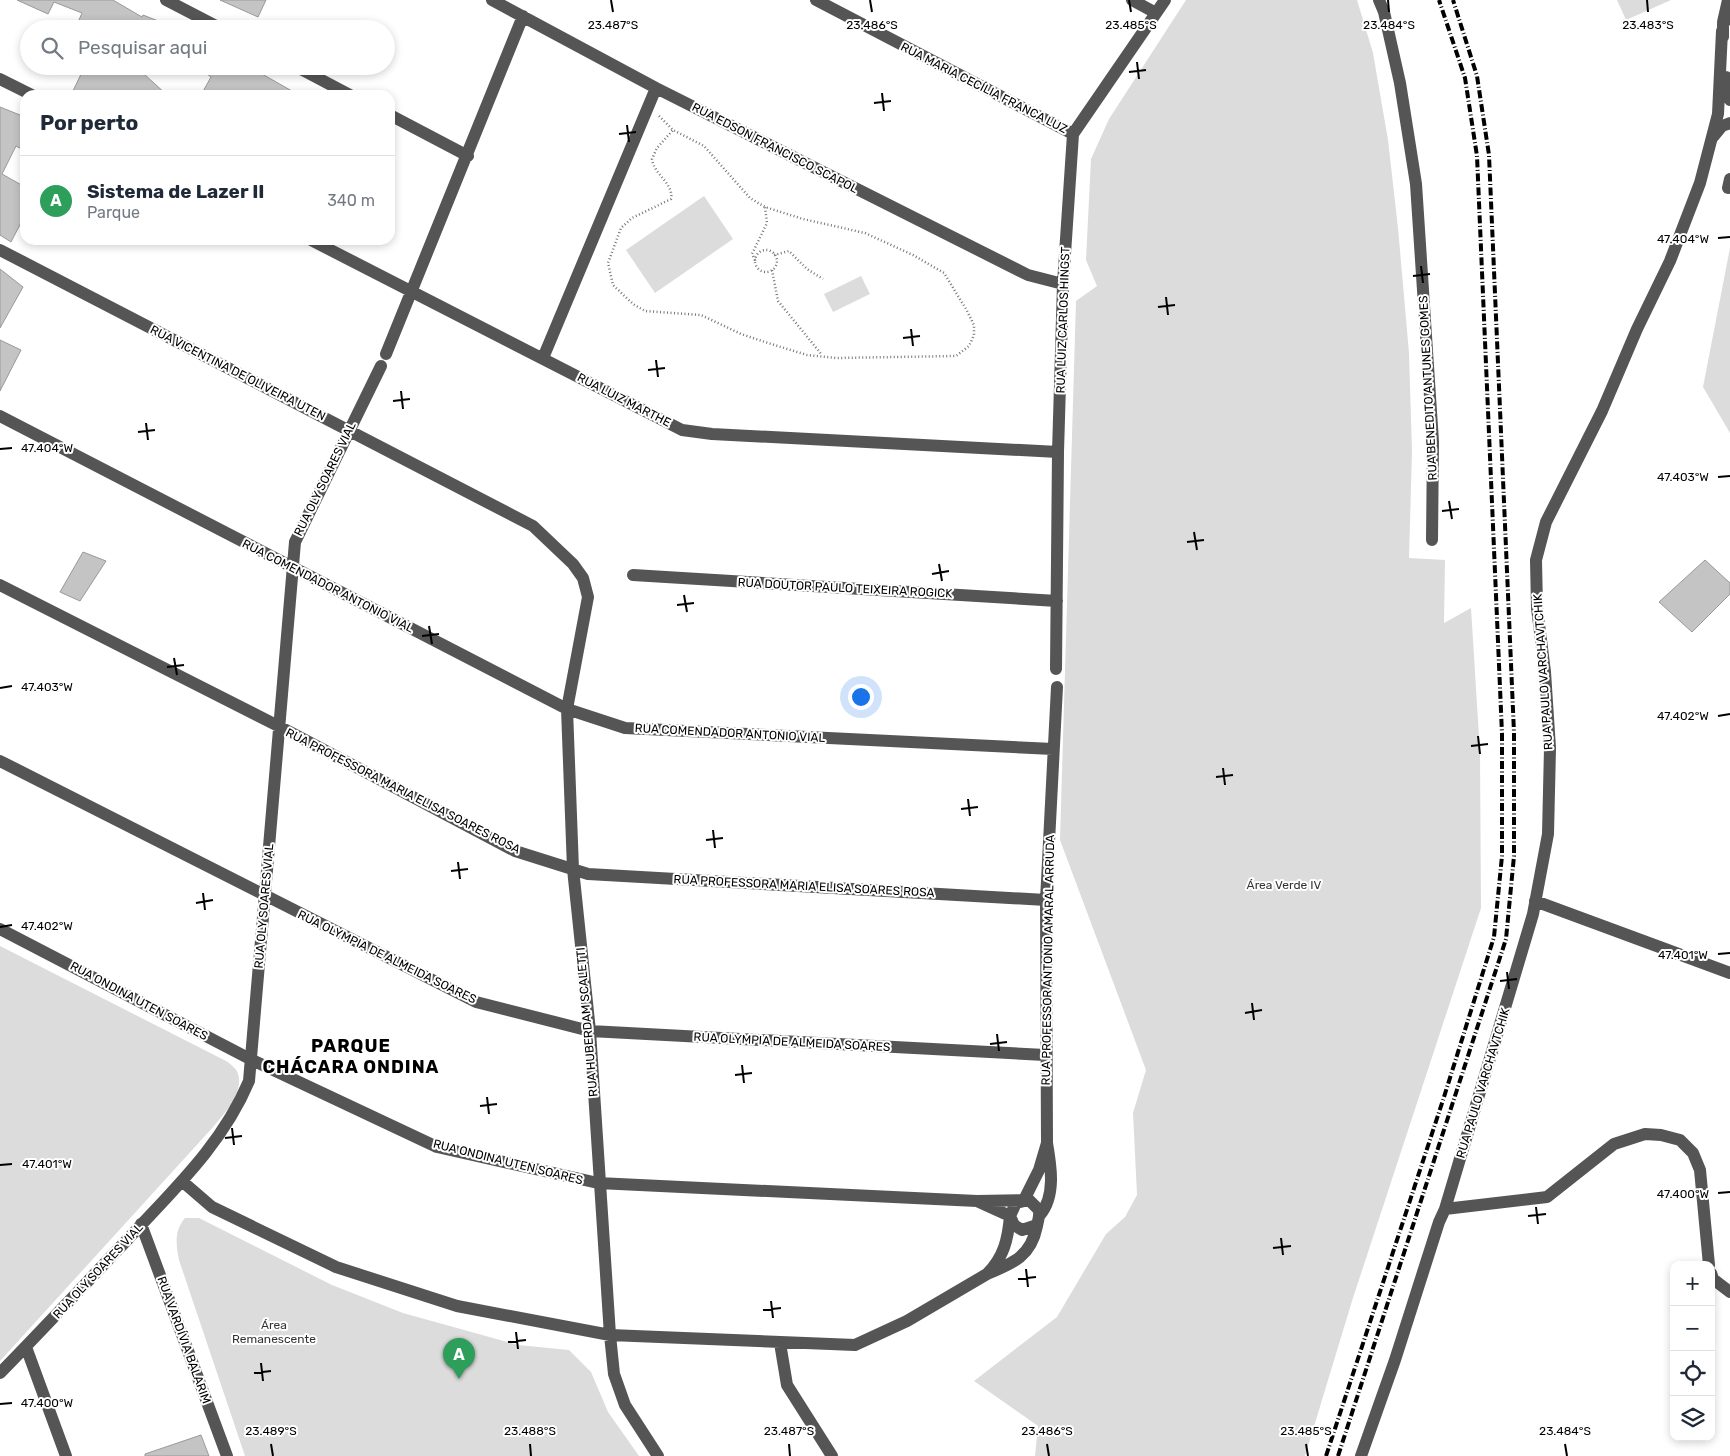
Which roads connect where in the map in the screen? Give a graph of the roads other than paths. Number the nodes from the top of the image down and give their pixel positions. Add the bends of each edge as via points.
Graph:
1 (166, 0) edge
2 (492, 0) edge
3 (816, 0) edge
4 (1132, 0) edge
5 (1165, 0) edge
6 (1379, 0) edge
7 (1728, 0) edge
8 (1156, 13) junction
9 (522, 16) junction
10 (205, 20) edge
11 (1725, 23) edge
12 (1726, 52) edge
13 (312, 75) edge
14 (0, 79) edge
15 (656, 88) junction
16 (22, 90) edge
17 (341, 90) edge
18 (1730, 100) edge
19 (395, 118) edge
20 (1730, 123) edge
21 (1073, 134) junction
22 (1713, 137) junction
23 (468, 156) junction
24 (321, 245) edge
25 (0, 250) edge
26 (1063, 284) junction
27 (411, 292) junction
28 (543, 358) junction
29 (0, 416) edge
30 (348, 430) junction
31 (1058, 452) junction
32 (1432, 540) dead end
33 (293, 568) junction
34 (633, 575) dead end
35 (0, 584) edge
36 (1057, 601) junction
37 (1056, 669) dead end
38 (1056, 687) dead end
39 (567, 709) junction
40 (280, 728) junction
41 (1053, 749) junction
42 (0, 761) edge
43 (573, 869) junction
44 (264, 896) junction
45 (1046, 900) junction
46 (1535, 901) junction
47 (0, 929) edge
48 (1730, 973) edge
49 (590, 1031) junction
50 (1045, 1055) junction
51 (252, 1060) junction
52 (1047, 1143) junction
53 (183, 1182) junction
54 (598, 1183) junction
55 (1024, 1200) junction
56 (977, 1201) junction
57 (1445, 1208) junction
58 (1010, 1216) junction
59 (1038, 1220) junction
60 (141, 1224) junction
61 (1709, 1261) edge
62 (987, 1274) junction
63 (1715, 1281) edge
64 (1730, 1292) edge
65 (610, 1335) junction
66 (780, 1343) junction
67 (26, 1347) junction
68 (0, 1373) edge
69 (66, 1456) edge
70 (227, 1456) edge
71 (658, 1456) edge
72 (832, 1456) edge
73 (1361, 1456) edge

1 - 10 street
2 - 9 street, RUA EDSON FRANCISCO SCAPOL
3 - 21 street, RUA MARIA CECÍLIA FRANCA LUZ
4 - 8 street
5 - 8 street
6 - 32 street, RUA BENEDITO ANTUNES GOMES via 1400,83 1416,184 1433,442
7 - 11 street
8 - 21 street
9 - 15 street, RUA EDSON FRANCISCO SCAPOL
9 - 23 street, RUA OLY SOARES VIAL
11 - 12 street
12 - 18 street
12 - 22 street, RUA PAULO VARCHAVTCHIK
13 - 17 street
14 - 16 street
15 - 26 street, RUA EDSON FRANCISCO SCAPOL via 1028,275
15 - 28 street
19 - 23 street
20 - 22 street via 1722,126
21 - 26 street, RUA LUIZ CARLOS HINGST
22 - 46 street, RUA PAULO VARCHAVTCHIK via 1700,183 1670,261 1602,411 1546,522 1536,560 1537,608 1550,748 1548,834
23 - 27 street, RUA OLY SOARES VIAL
24 - 27 street, RUA LUIZ MARTHE
25 - 30 street, RUA VICENTINA DE OLIVEIRA UTEN
26 - 31 street, RUA LUIZ CARLOS HINGST
27 - 28 street, RUA LUIZ MARTHE
27 - 30 street, RUA OLY SOARES VIAL via 383,360
28 - 31 street, RUA LUIZ MARTHE via 682,430 721,435
29 - 33 street, RUA COMENDADOR ANTONIO VIAL
30 - 33 street, RUA OLY SOARES VIAL via 295,542
30 - 39 street, RUA VICENTINA DE OLIVEIRA UTEN via 533,526 573,564 583,578 588,597
31 - 36 street, RUA LUIZ CARLOS HINGST
33 - 39 street, RUA COMENDADOR ANTONIO VIAL
33 - 40 street, RUA OLY SOARES VIAL
34 - 36 street, RUA DOUTOR PAULO TEIXEIRA ROGICK
35 - 40 street, RUA PROFESSORA MARIA ELISA SOARES ROSA
36 - 37 street, RUA LUIZ CARLOS HINGST
38 - 41 street, RUA PROFESSOR ANTONIO AMARAL ARRUDA
39 - 41 street, RUA COMENDADOR ANTONIO VIAL via 625,728
39 - 43 street, RUA HUBERDAM SCALETTI
40 - 43 street, RUA PROFESSORA MARIA ELISA SOARES ROSA via 515,850
40 - 44 street, RUA OLY SOARES VIAL
41 - 45 street, RUA PROFESSOR ANTONIO AMARAL ARRUDA
42 - 44 street, RUA OLYMPIA DE ALMEIDA SOARES
43 - 45 street, RUA PROFESSORA MARIA ELISA SOARES ROSA via 588,874
43 - 49 street, RUA HUBERDAM SCALETTI
44 - 49 street, RUA OLYMPIA DE ALMEIDA SOARES via 476,1002
44 - 51 street, RUA OLY SOARES VIAL
45 - 50 street, RUA PROFESSOR ANTONIO AMARAL ARRUDA
46 - 48 street
46 - 57 street, RUA PAULO VARCHAVTCHIK
47 - 51 street, RUA ONDINA UTEN SOARES
49 - 50 street, RUA OLYMPIA DE ALMEIDA SOARES
49 - 54 street, RUA HUBERDAM SCALETTI
50 - 52 street, RUA PROFESSOR ANTONIO AMARAL ARRUDA
51 - 53 street, RUA OLY SOARES VIAL via 249,1081 239,1105
51 - 54 street, RUA ONDINA UTEN SOARES via 437,1146
52 - 55 street via 1039,1170
52 - 59 street via 1050,1196
53 - 60 street, RUA OLY SOARES VIAL
53 - 65 street via 212,1207 336,1267 457,1306
54 - 56 street, RUA ONDINA UTEN SOARES
54 - 65 street, RUA HUBERDAM SCALETTI
55 - 56 street, RUA ONDINA UTEN SOARES
55 - 58 street via 1012,1207
55 - 59 street via 1037,1206
56 - 58 street
57 - 61 street via 1547,1197 1614,1144 1645,1134 1661,1135 1680,1140 1693,1153 1700,1170
57 - 73 street, RUA PAULO VARCHAVTCHIK
58 - 59 street via 1022,1230
58 - 62 street via 1005,1249 996,1266
59 - 62 street via 1032,1244 1018,1259
60 - 67 street, RUA OLY SOARES VIAL
60 - 70 street, RUA VARDÍVIA BALARIM
62 - 66 street via 907,1321 855,1345
63 - 64 street
65 - 66 street
65 - 71 street, RUA HUBERDAM SCALETTI via 614,1374 625,1405
66 - 72 street via 787,1385
67 - 68 street, RUA OLY SOARES VIAL
67 - 69 street

